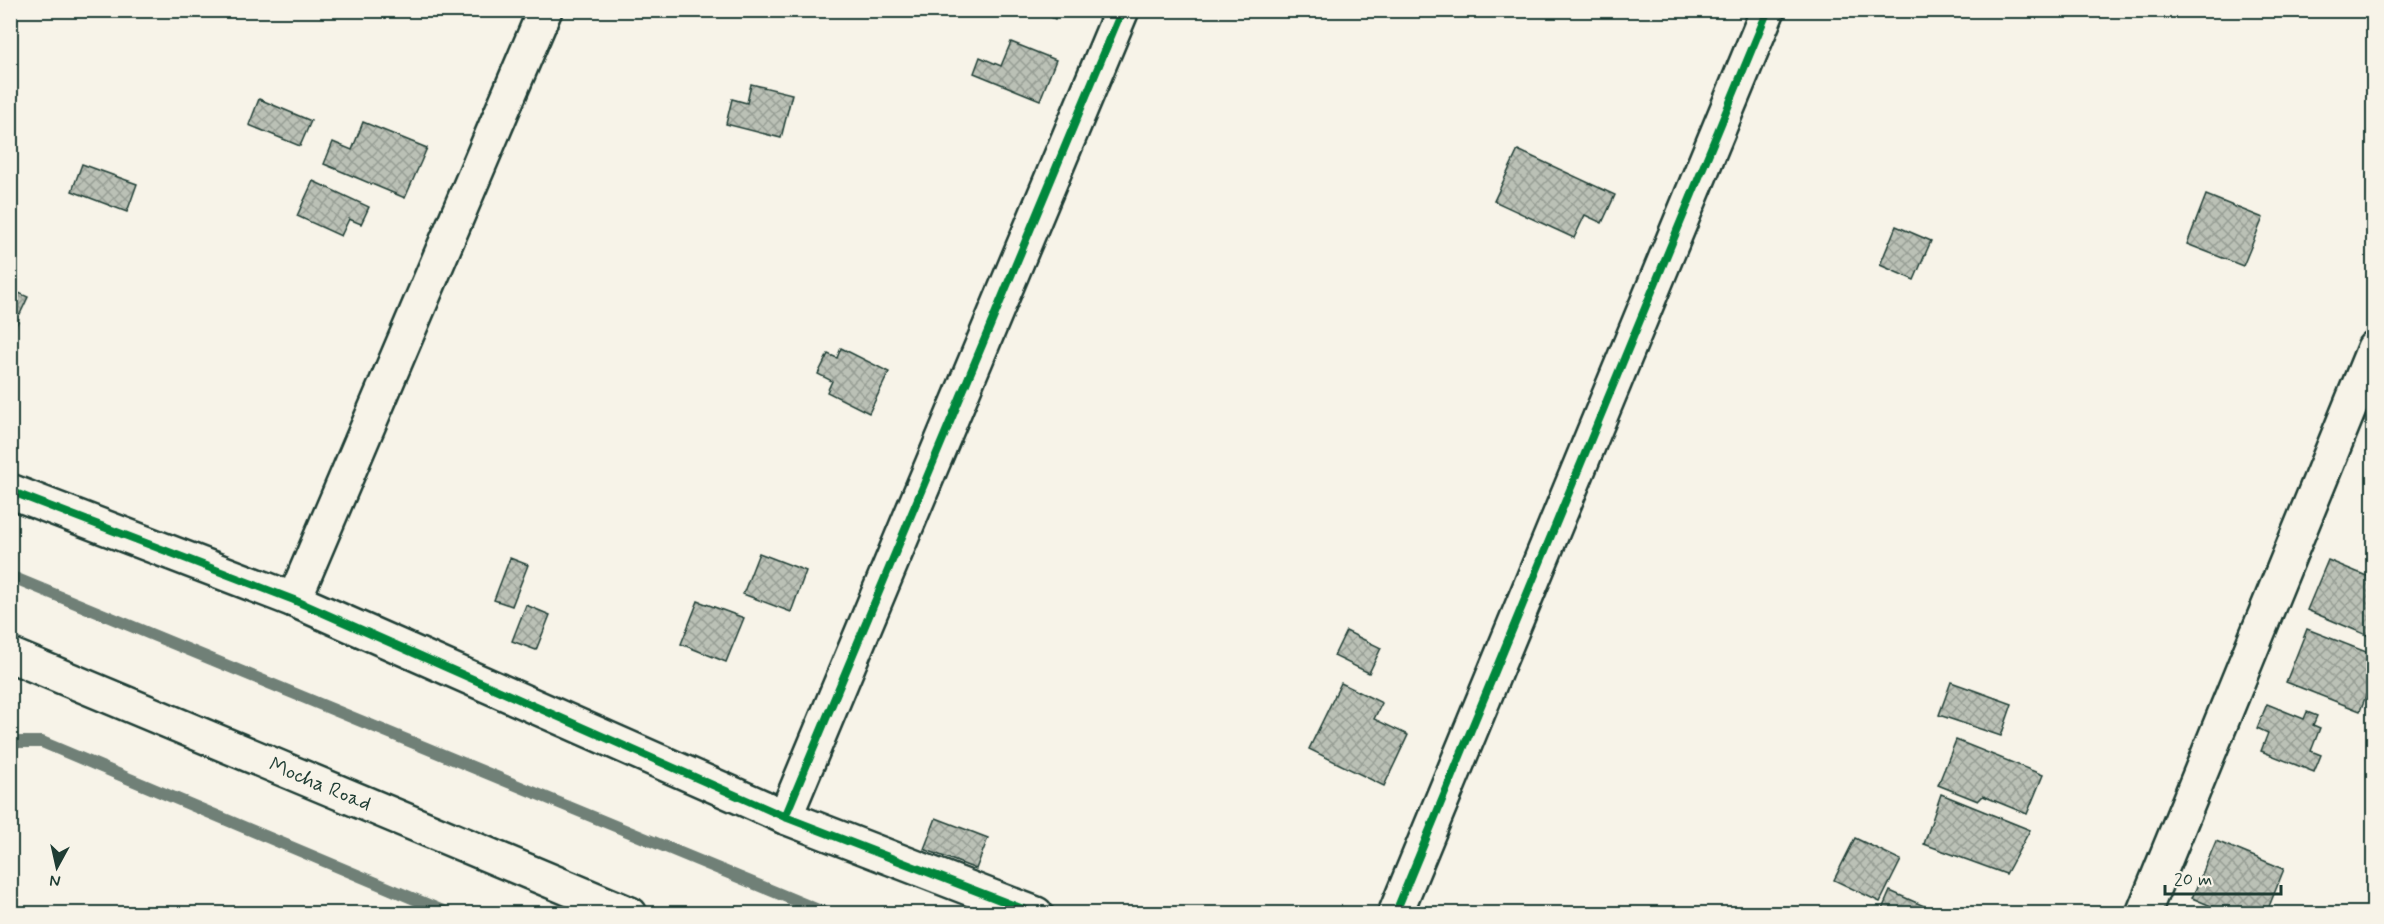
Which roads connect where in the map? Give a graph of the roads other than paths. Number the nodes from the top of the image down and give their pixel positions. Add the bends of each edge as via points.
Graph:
1 (545, 10) edge
2 (1122, 10) edge
3 (1768, 10) edge
4 (2373, 348) edge
5 (10, 491) edge
6 (294, 600) junction
7 (10, 656) edge
8 (785, 817) junction
9 (630, 914) edge
10 (1036, 914) edge
11 (1395, 914) edge
12 (2143, 914) edge

1 - 6 street
2 - 8 street
3 - 11 street
4 - 12 street
5 - 6 street
6 - 8 street
7 - 9 street, Mocha Road
8 - 10 street

